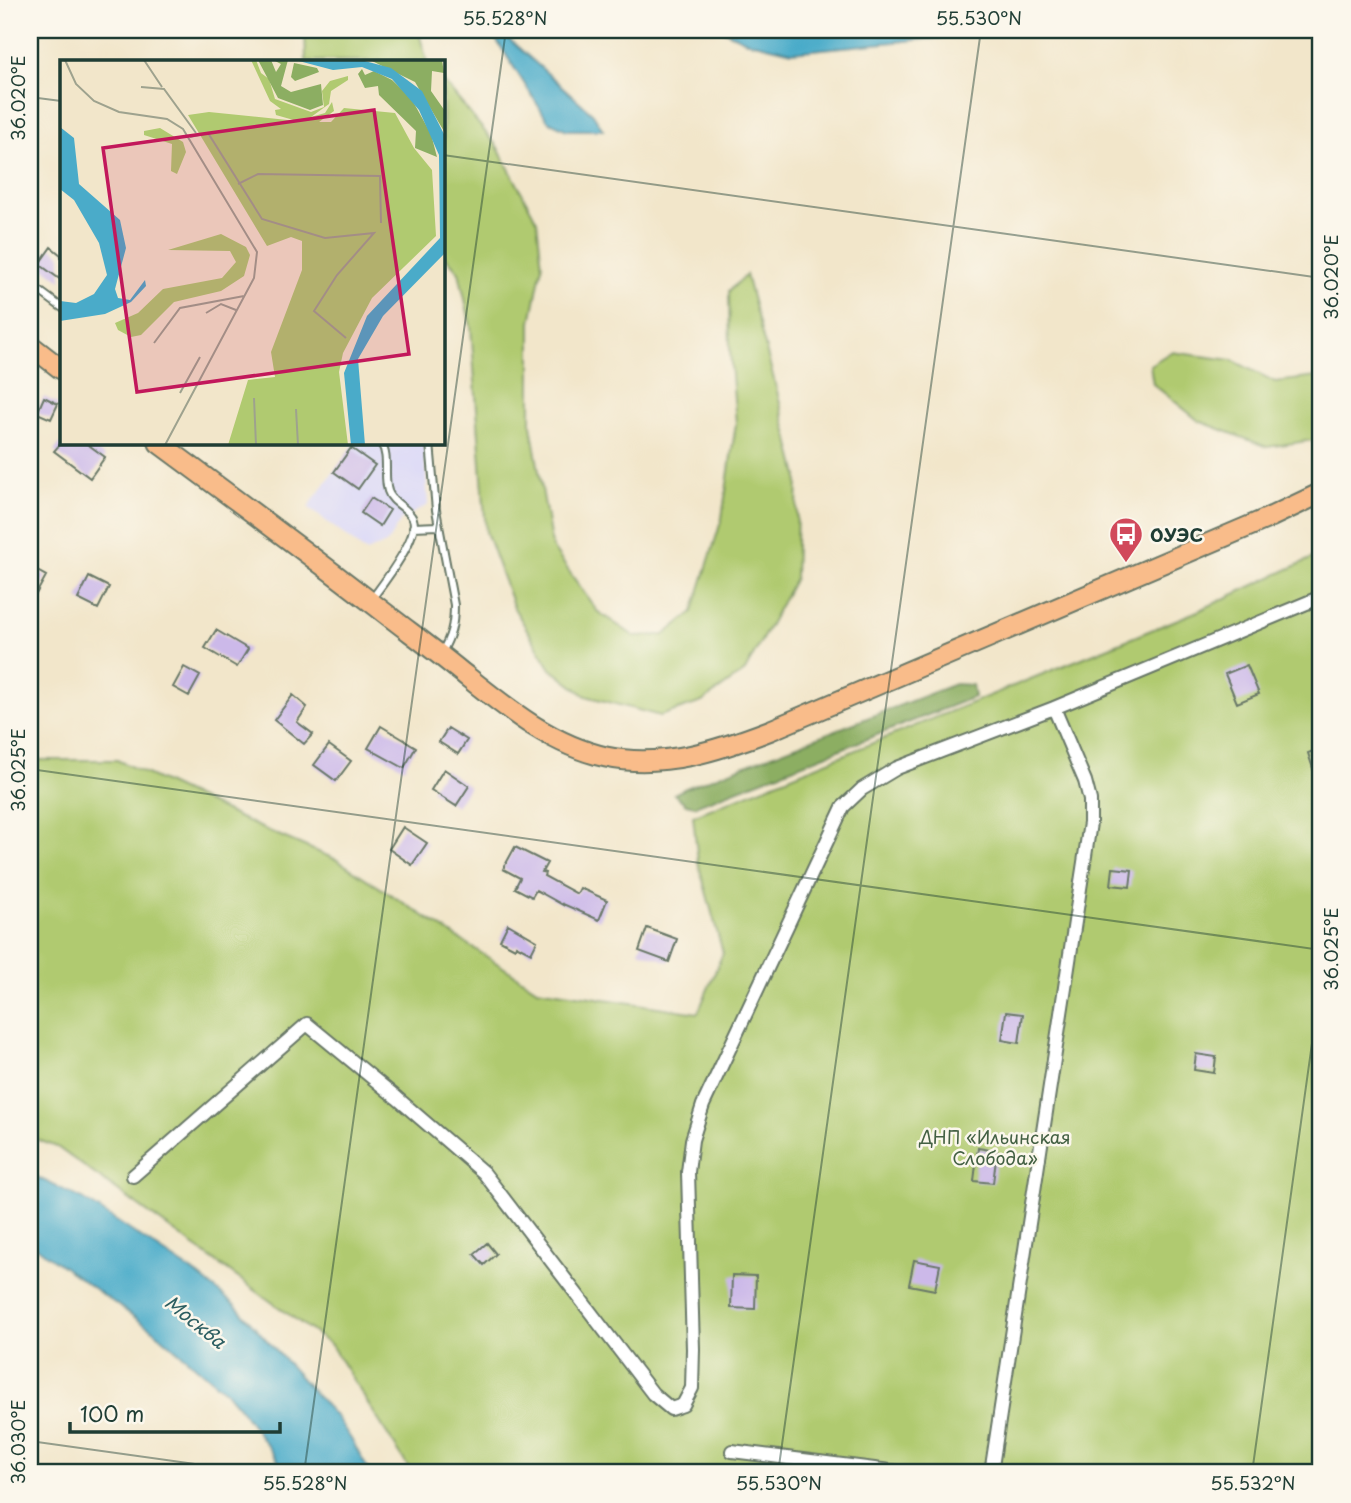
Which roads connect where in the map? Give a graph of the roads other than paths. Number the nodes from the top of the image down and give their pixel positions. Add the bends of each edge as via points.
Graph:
1 (30, 284) edge
2 (60, 306) edge
3 (30, 345) edge
4 (60, 368) edge
5 (160, 444) edge
6 (381, 444) edge
7 (430, 444) edge
8 (1321, 493) edge
9 (438, 526) junction
10 (413, 527) junction
11 (1321, 597) edge
12 (370, 602) junction
13 (440, 656) junction
14 (1054, 708) junction
15 (133, 1177) dead end
16 (733, 1451) dead end
17 (906, 1473) edge
18 (991, 1473) edge

1 - 2 lane
3 - 4 main road
5 - 12 main road
6 - 10 lane via 386,454 388,492 412,517
7 - 9 lane
8 - 13 main road via 877,686 742,741 692,756 634,761 576,748 530,723
9 - 10 lane
9 - 13 lane via 454,613 451,635
10 - 12 lane via 393,570
11 - 14 street
12 - 13 main road
14 - 15 street via 897,768 862,789 844,807 703,1105 692,1140 688,1172 692,1388 684,1405 671,1409 653,1394 484,1173 307,1024
14 - 18 street via 1085,781 1090,823
16 - 17 street

